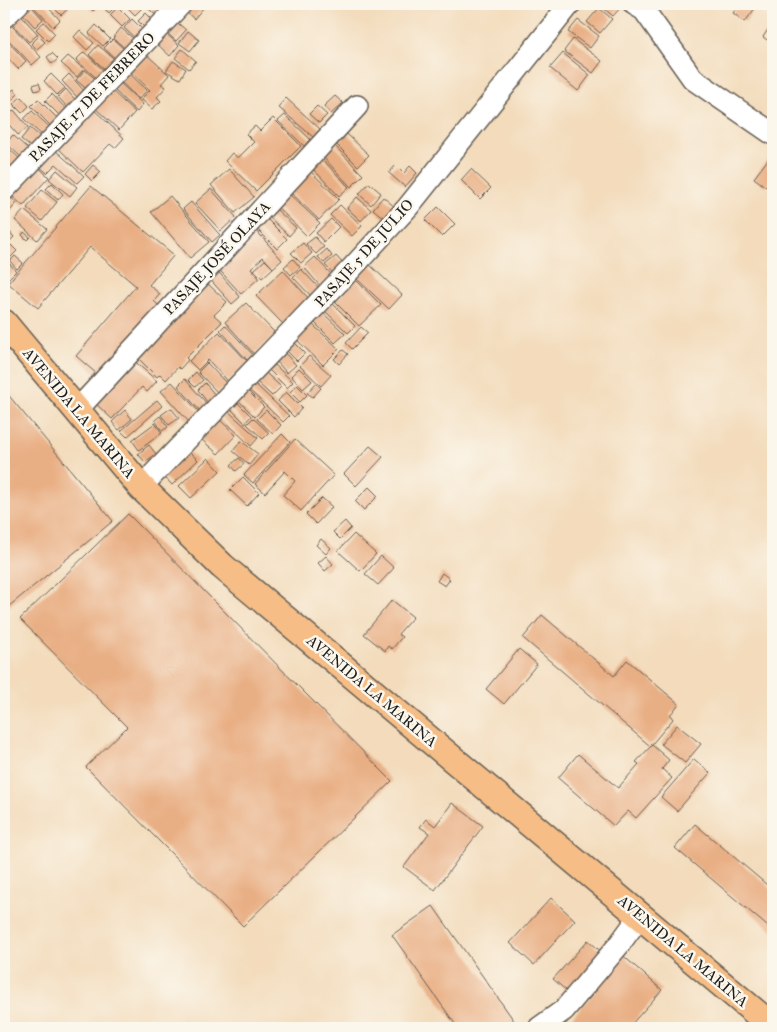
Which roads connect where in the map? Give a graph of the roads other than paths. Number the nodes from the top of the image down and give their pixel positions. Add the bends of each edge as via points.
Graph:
1 (18, 4) edge
2 (181, 4) edge
3 (570, 4) edge
4 (634, 4) edge
5 (4, 17) edge
6 (357, 106) dead end
7 (773, 134) edge
8 (4, 190) edge
9 (4, 323) edge
10 (77, 410) junction
11 (141, 487) junction
12 (640, 916) junction
13 (773, 1027) edge
14 (539, 1028) edge

1 - 5 street
2 - 8 street, PASAJE 17 DE FEBRERO
3 - 11 street, PASAJE 5 DE JULIO via 408,207
4 - 7 street via 644,10 692,79
6 - 10 street, PASAJE JOSÉ OLAYA
9 - 10 main road, AVENIDA LA MARINA
10 - 11 main road, AVENIDA LA MARINA
11 - 12 main road, AVENIDA LA MARINA via 222,566
12 - 13 main road, AVENIDA LA MARINA
12 - 14 street via 564,1010

